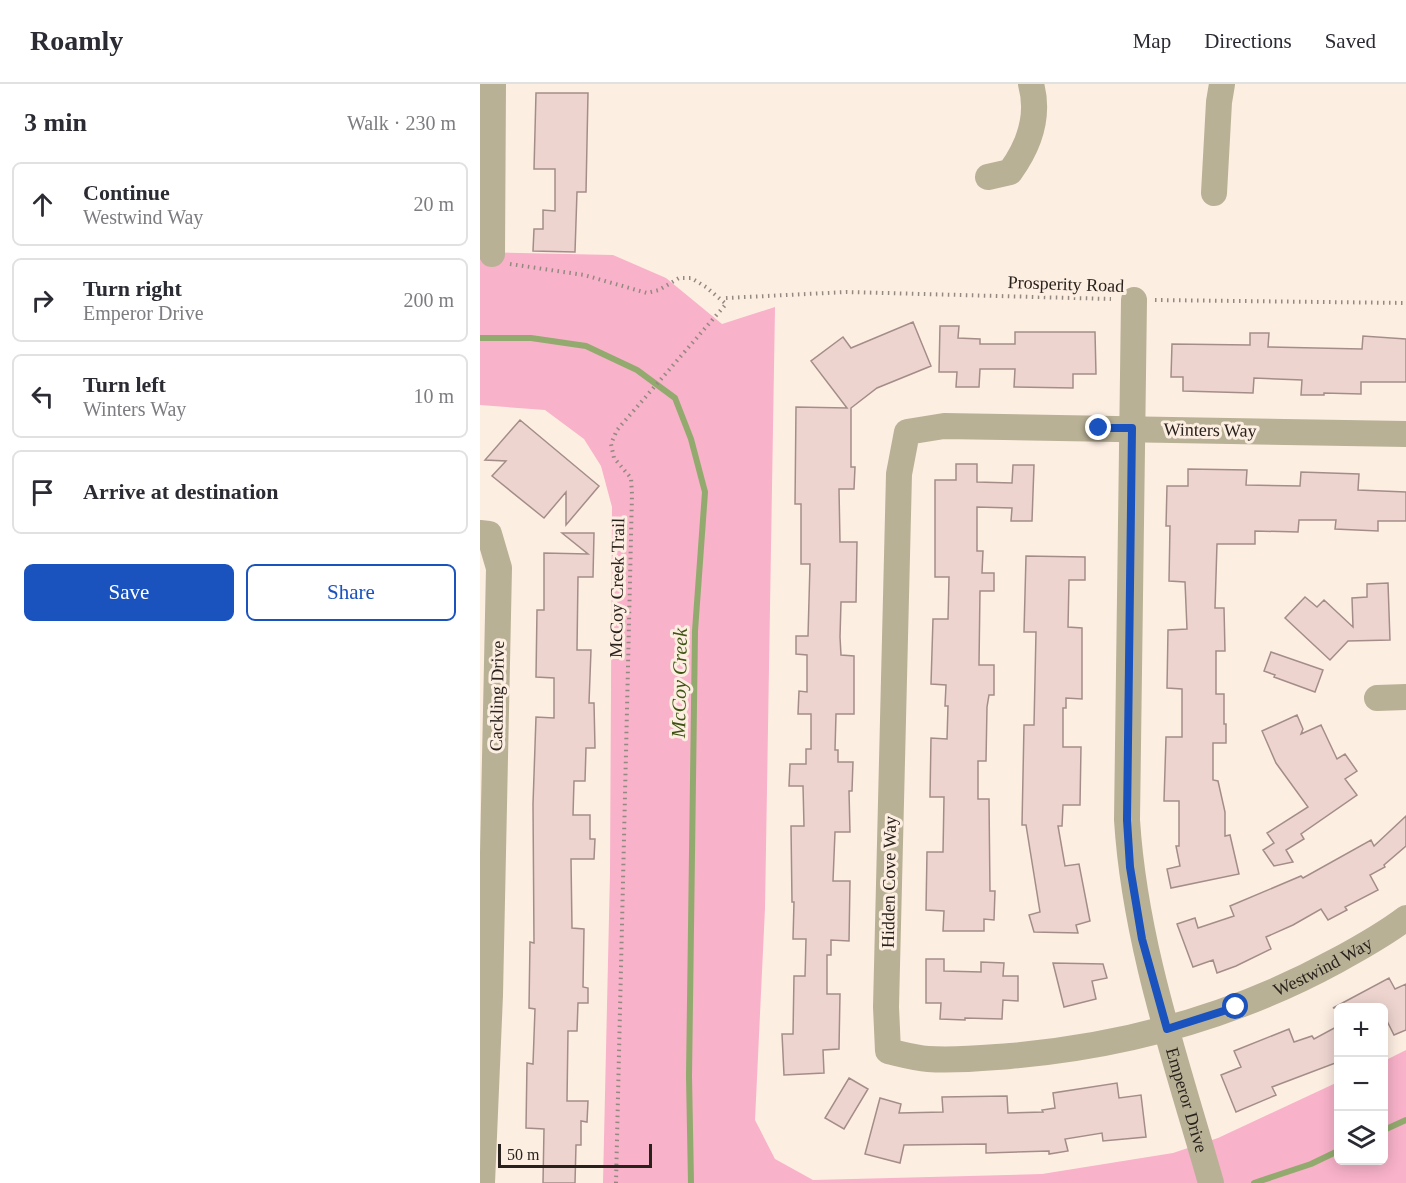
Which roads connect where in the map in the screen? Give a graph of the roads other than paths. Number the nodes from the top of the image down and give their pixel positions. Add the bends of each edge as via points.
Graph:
1 (493, 84) edge
2 (1031, 84) edge
3 (1222, 84) edge
4 (486, 129) edge
5 (988, 177) dead end
6 (1214, 193) dead end
7 (497, 259) road end
8 (1134, 300) road end
9 (1132, 428) junction
10 (907, 432) joint
11 (1406, 434) edge
12 (485, 533) edge
13 (1406, 697) edge
14 (1377, 698) dead end
15 (488, 765) edge
16 (1406, 918) edge
17 (485, 995) edge
18 (1167, 1029) junction
19 (482, 1183) edge
20 (1211, 1183) edge

1 - 4 street
2 - 5 street via 1034,122 1024,153 1010,172
3 - 6 street
4 - 7 street
8 - 9 street, Emperor Drive
9 - 10 street, Winters Way via 944,426
9 - 11 street, Winters Way
9 - 18 street, Emperor Drive via 1127,820 1142,939
10 - 18 street, Hidden Cove Way via 899,474 888,1051 927,1059 972,1059 1056,1052
12 - 15 street, Cackling Drive via 498,568
13 - 14 street
15 - 17 street, Cackling Drive
16 - 18 street, Westwind Way via 1303,979 1236,1007
17 - 19 street, Cackling Drive
18 - 20 street, Emperor Drive

